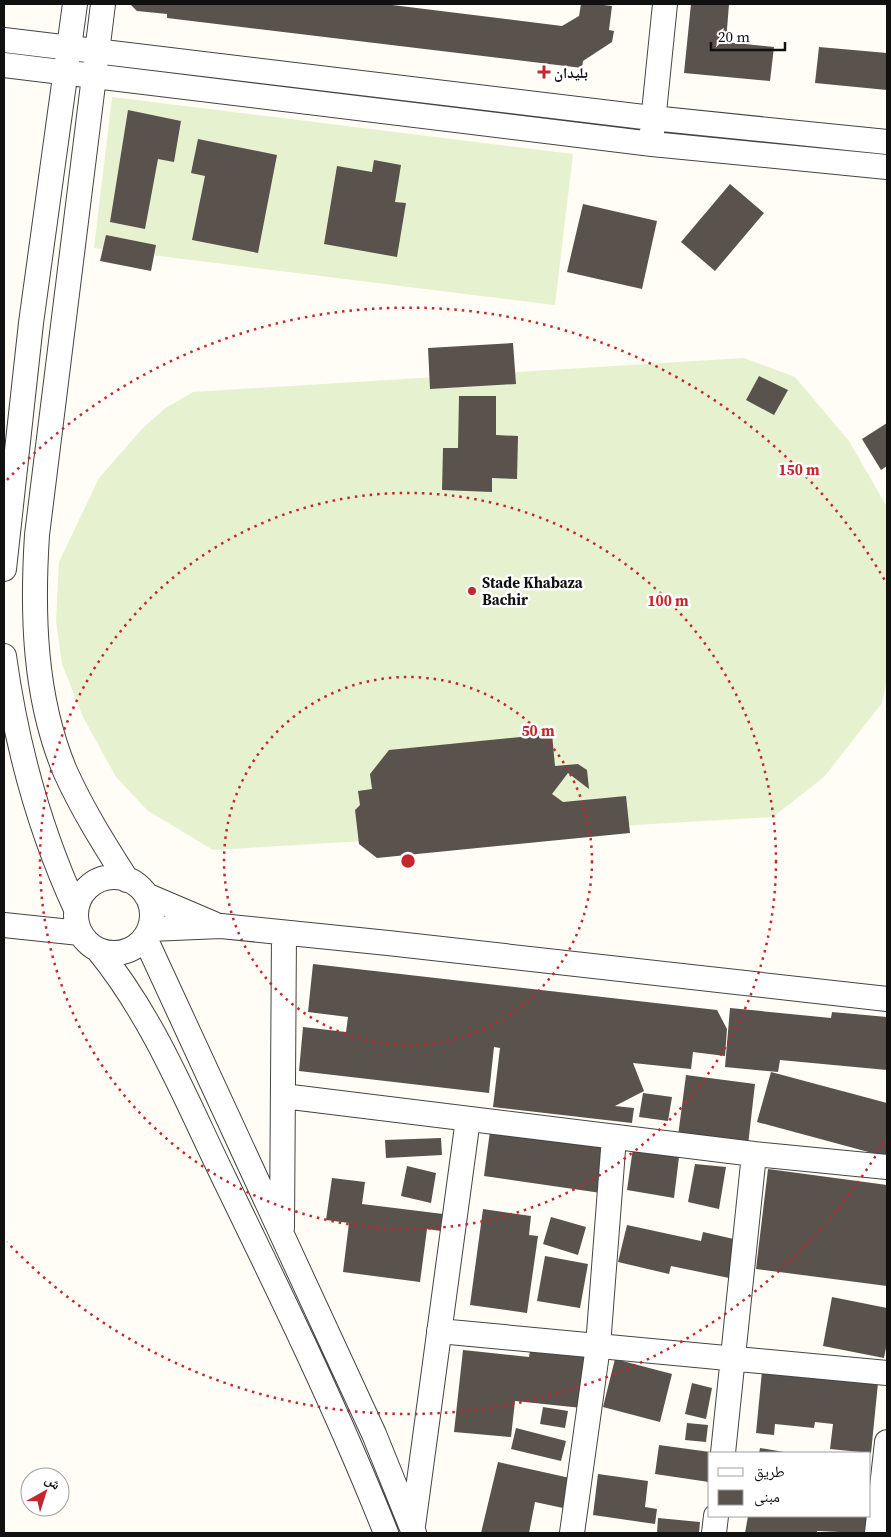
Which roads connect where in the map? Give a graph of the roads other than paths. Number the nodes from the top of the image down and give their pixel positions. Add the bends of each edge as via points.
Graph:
1 (75, 4) edge
2 (103, 4) edge
3 (665, 4) edge
4 (4, 40) edge
5 (70, 47) junction
6 (98, 51) junction
7 (4, 65) edge
8 (67, 73) junction
9 (95, 77) junction
10 (652, 118) junction
11 (887, 142) edge
12 (652, 144) junction
13 (887, 166) edge
14 (4, 568) edge
15 (4, 656) edge
16 (126, 880) junction
17 (146, 895) junction
18 (76, 909) junction
19 (4, 925) edge
20 (221, 926) junction
21 (80, 933) junction
22 (147, 933) junction
23 (284, 933) junction
24 (98, 950) junction
25 (887, 999) edge
26 (283, 1096) junction
27 (468, 1119) junction
28 (614, 1137) junction
29 (754, 1154) junction
30 (887, 1167) edge
31 (282, 1235) junction
32 (439, 1331) junction
33 (598, 1346) junction
34 (734, 1360) junction
35 (887, 1373) edge
36 (887, 1442) edge
37 (723, 1452) edge
38 (716, 1517) edge
39 (413, 1531) edge
40 (386, 1533) edge
41 (572, 1533) edge
42 (714, 1533) edge
43 (877, 1533) edge

1 - 5 street
2 - 6 street
3 - 10 street
4 - 5 street
5 - 6 street
5 - 8 street
6 - 9 street
6 - 10 street
7 - 8 street
8 - 9 street
8 - 14 street via 31,323
9 - 12 street
9 - 16 street via 37,535 34,588 36,643 48,714 64,768 94,828
10 - 11 street
10 - 12 street
12 - 13 street
15 - 18 street via 19,742 45,834
16 - 17 street via 138,885
16 - 18 street via 113,877 89,886
17 - 20 street
17 - 22 street via 152,911
18 - 21 street
19 - 21 street
20 - 22 street
20 - 23 street
21 - 24 street
22 - 24 street via 129,951 108,953
22 - 31 street via 168,992
23 - 25 street
23 - 26 street
24 - 40 street via 136,1002 166,1059 320,1378
26 - 27 street
26 - 31 street
27 - 28 street
27 - 32 street
28 - 29 street
28 - 33 street
29 - 30 street
29 - 34 street
31 - 39 street via 374,1434
32 - 33 street
32 - 39 street
33 - 34 street
33 - 41 street
34 - 35 street
34 - 37 street
36 - 43 street
38 - 42 street

